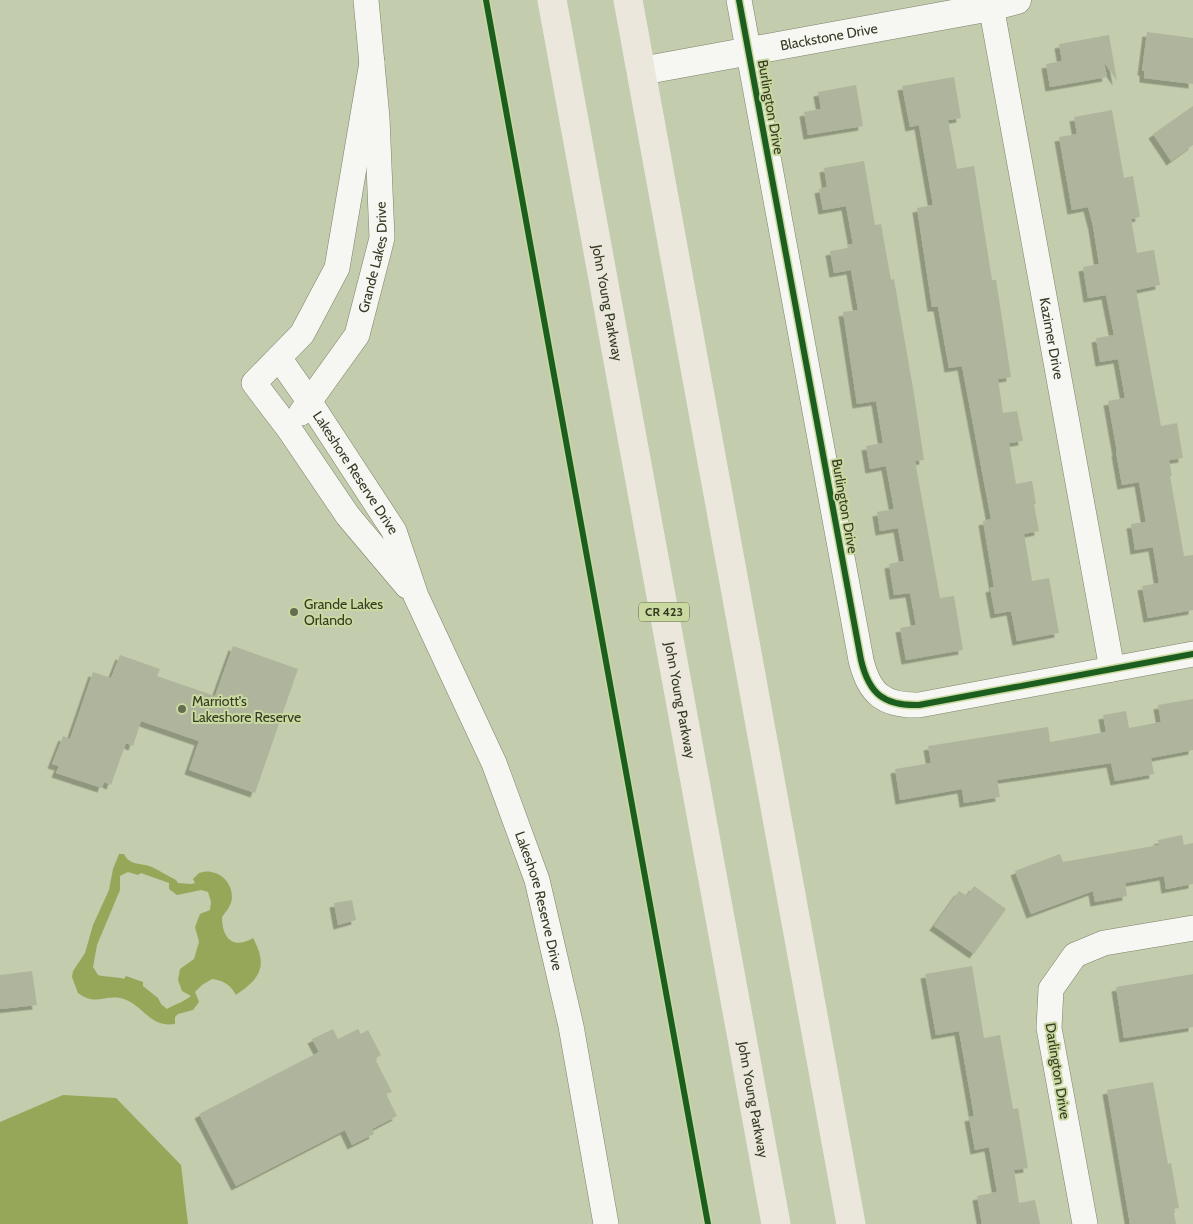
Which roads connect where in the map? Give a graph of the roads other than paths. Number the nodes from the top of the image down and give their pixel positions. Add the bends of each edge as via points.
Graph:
1 (366, 0) edge
2 (552, 0) edge
3 (628, 0) edge
4 (739, 0) edge
5 (1017, 0) edge
6 (990, 3) edge
7 (748, 51) junction
8 (372, 62) junction
9 (641, 71) junction
10 (279, 358) junction
11 (254, 383) joint
12 (309, 401) junction
13 (289, 429) junction
14 (416, 596) junction
15 (1193, 654) edge
16 (1112, 669) junction
17 (1193, 928) edge
18 (606, 1224) edge
19 (776, 1224) edge
20 (851, 1224) edge
21 (1085, 1224) edge

1 - 8 street, Grande Lakes Drive
2 - 19 highway, John Young Parkway / CR 423
3 - 9 highway
4 - 7 street, Burlington Drive
5 - 6 street, Blackstone Drive
6 - 7 street, Blackstone Drive
6 - 16 street, Kazimer Drive
7 - 9 street, Blackstone Drive
7 - 16 street, Burlington Drive via 860,660 867,681 873,690 889,701 918,705
8 - 10 street, Grande Lakes Drive via 337,268 302,334
8 - 12 street, Grande Lakes Drive via 382,238 357,335
9 - 20 highway
10 - 11 street, Grande Lakes Drive
10 - 12 street, Lakeshore Reserve Drive
11 - 13 street, Lakeshore Reserve Drive
12 - 13 street, Grande Lakes Drive
12 - 14 street, Lakeshore Reserve Drive via 394,531
13 - 14 street, Lakeshore Reserve Drive via 348,516
14 - 18 street, Lakeshore Reserve Drive via 494,763 537,880 571,1026
15 - 16 street, Burlington Drive
17 - 21 street, Darlington Drive via 1104,943 1075,955 1051,989 1049,1028

